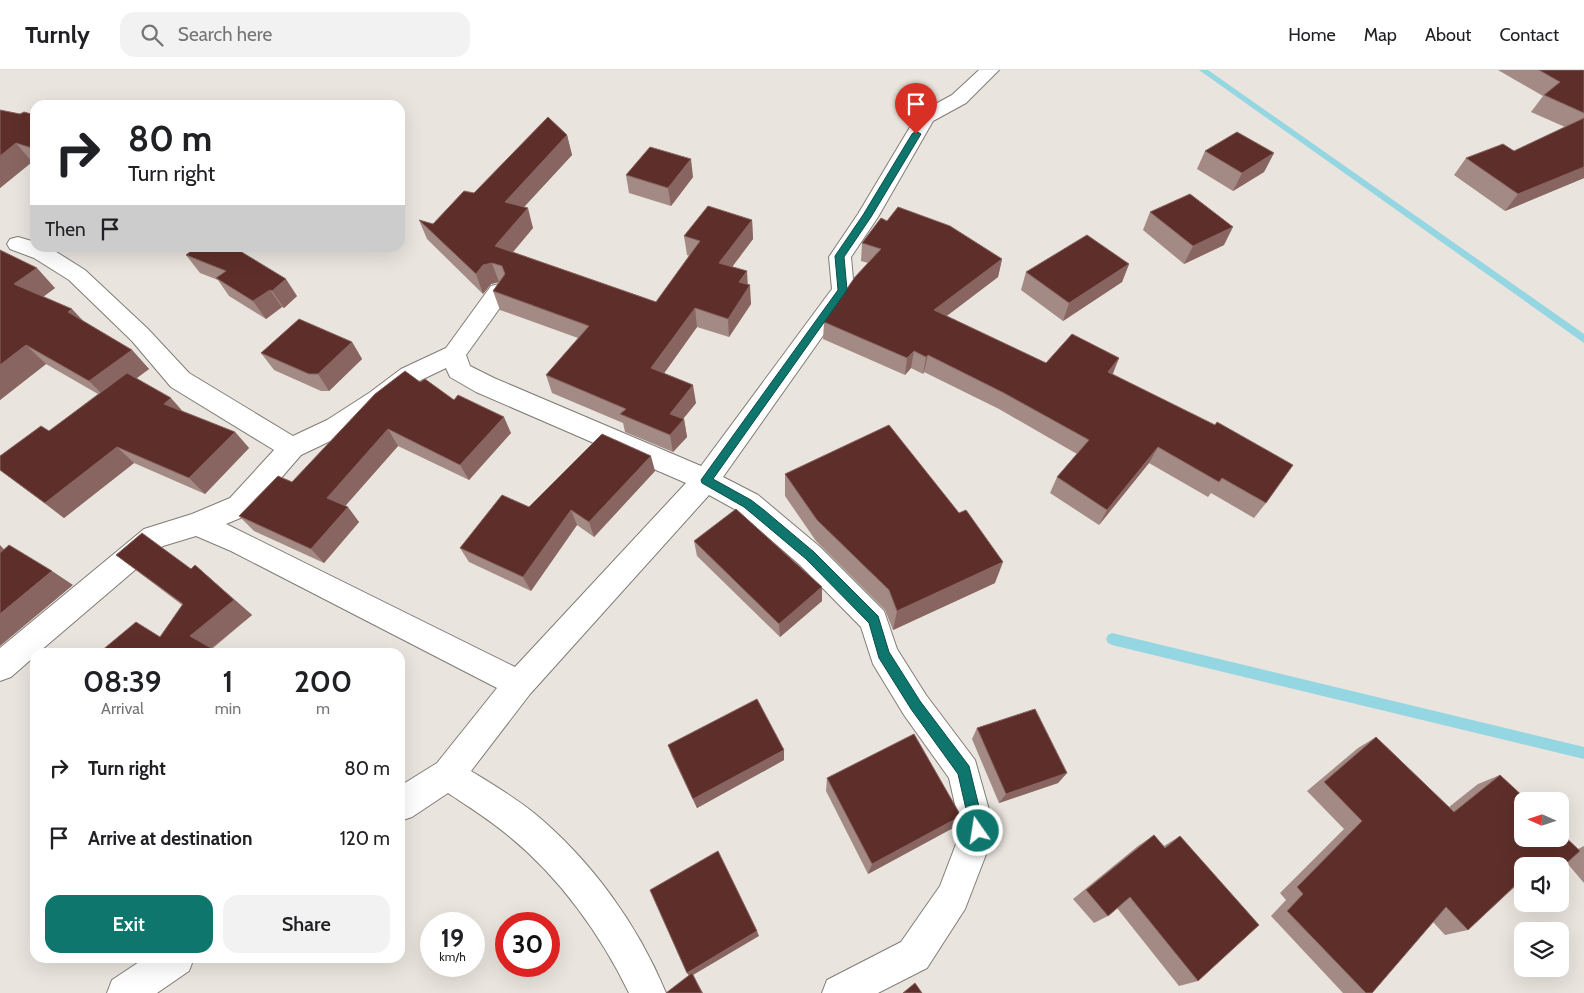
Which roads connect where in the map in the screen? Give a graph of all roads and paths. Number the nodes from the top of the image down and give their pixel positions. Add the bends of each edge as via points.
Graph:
1 (990, 70) edge
2 (18, 245) edge
3 (30, 249) edge
4 (39, 252) edge
5 (499, 292) edge
6 (454, 354) junction
7 (292, 448) junction
8 (706, 480) junction
9 (197, 524) junction
10 (0, 667) edge
11 (519, 684) junction
12 (448, 774) junction
13 (405, 802) edge
14 (169, 963) edge
15 (125, 993) edge
16 (648, 993) edge
17 (840, 993) edge

1 - 8 street via 959,99 926,117 840,256 843,290
2 - 3 street
4 - 7 street via 77,275 140,335 180,380
5 - 6 street
6 - 7 street via 410,375 336,427
6 - 8 street via 459,371 485,385
7 - 9 street via 240,506
8 - 11 street
8 - 17 street via 754,509 810,556 874,620 884,654 915,705 964,771 978,831 953,897 914,955
9 - 10 street via 154,537
9 - 11 street via 241,543
11 - 12 street
12 - 13 street
12 - 16 street via 531,833 584,890 633,959
14 - 15 street

